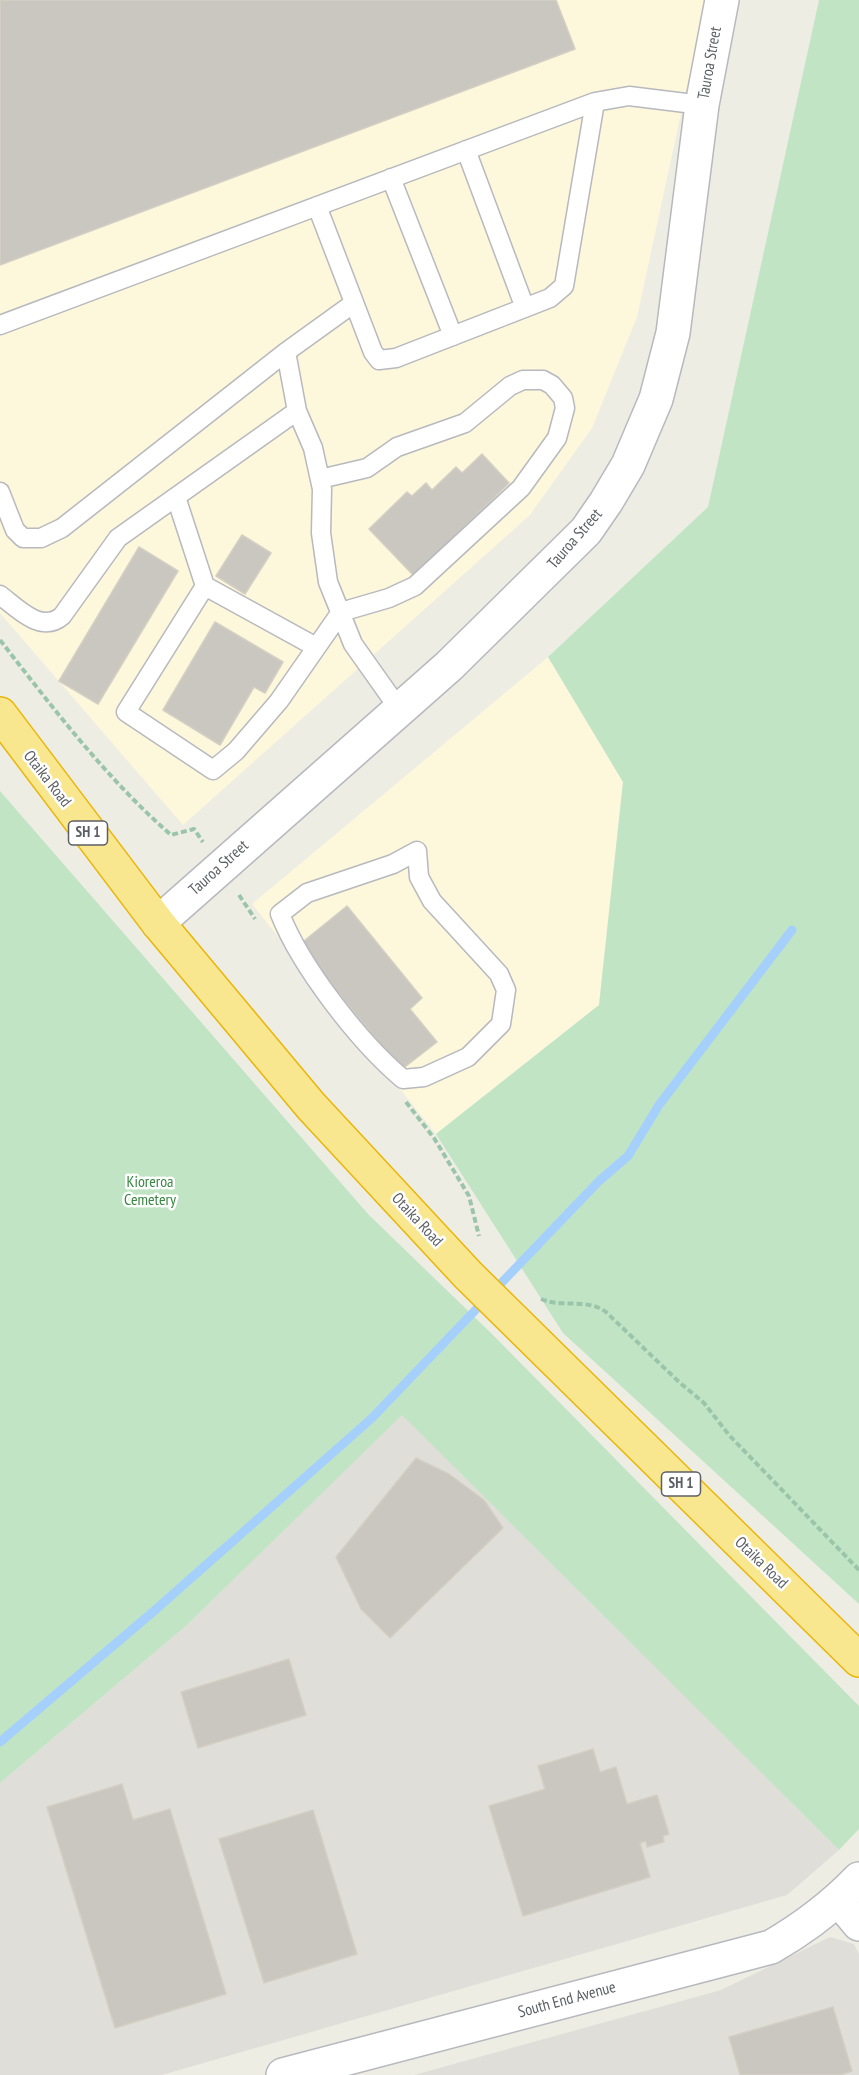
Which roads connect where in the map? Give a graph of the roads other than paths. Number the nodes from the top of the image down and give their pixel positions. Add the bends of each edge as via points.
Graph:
1 (722, 0) edge
2 (595, 102) junction
3 (702, 105) junction
4 (466, 150) junction
5 (391, 178) junction
6 (316, 206) junction
7 (354, 303) junction
8 (525, 308) junction
9 (0, 325) edge
10 (453, 336) junction
11 (286, 352) junction
12 (297, 411) junction
13 (320, 479) junction
14 (0, 492) edge
15 (176, 497) junction
16 (205, 586) junction
17 (0, 594) edge
18 (341, 612) junction
19 (316, 647) junction
20 (399, 709) junction
21 (0, 714) edge
22 (9, 733) edge
23 (158, 923) junction
24 (402, 1087) joint
25 (859, 1660) edge
26 (852, 1901) edge
27 (283, 2075) edge

1 - 3 street, Tauroa Street
2 - 3 lane via 629,96
2 - 4 lane
2 - 8 lane via 564,286 550,298
3 - 20 street, Tauroa Street via 673,333 656,399 628,465 586,531 518,601
4 - 5 lane
4 - 8 lane
5 - 6 lane
5 - 10 lane
6 - 7 lane
6 - 9 lane
7 - 10 lane via 379,360 396,358
7 - 11 lane
8 - 10 lane
11 - 12 lane
11 - 14 lane via 62,528 41,538 23,538 15,530
12 - 13 lane via 313,448
12 - 15 lane
13 - 18 lane via 321,532 328,582
13 - 18 lane via 367,468 396,447 465,423 523,380 543,380 563,398 565,408 557,438 521,488 415,586
15 - 16 lane
15 - 17 lane via 118,538 55,622 41,623
16 - 19 lane
16 - 19 lane via 126,712 213,770 237,751 279,701
18 - 19 lane
18 - 20 lane via 353,644
20 - 23 street, Tauroa Street
21 - 22 highway, Otaika Road / SH 1
22 - 23 highway, Otaika Road / SH 1
23 - 25 highway, Otaika Road / SH 1 via 311,1106 468,1275
24 - 24 lane via 315,976 290,939 280,914 307,893 393,864 417,851 419,877 432,901 499,974 506,990 501,1024 468,1058
26 - 27 street, South End Avenue via 771,1947

